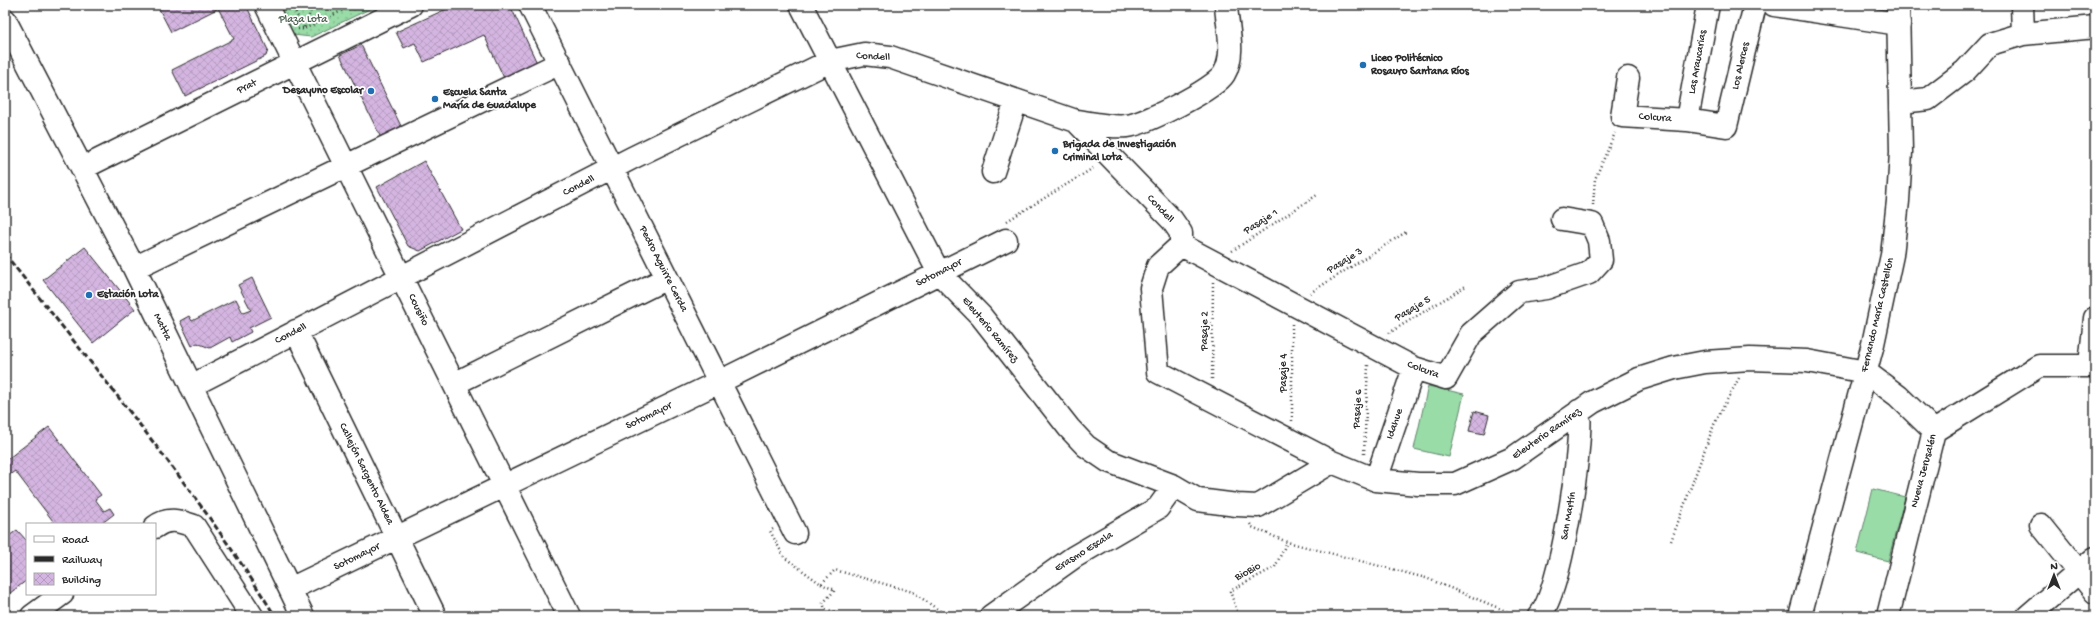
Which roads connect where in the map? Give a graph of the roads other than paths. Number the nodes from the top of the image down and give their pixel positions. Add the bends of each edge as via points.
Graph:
1 (266, 5) edge
2 (411, 5) edge
3 (530, 5) edge
4 (801, 5) edge
5 (1226, 5) edge
6 (1708, 5) edge
7 (1755, 5) edge
8 (1774, 5) edge
9 (2022, 5) edge
10 (1898, 14) edge
11 (5, 20) edge
12 (2095, 27) edge
13 (2023, 34) junction
14 (830, 61) junction
15 (295, 63) junction
16 (560, 63) junction
17 (1628, 78) dead end
18 (1016, 101) junction
19 (1901, 102) junction
20 (1076, 120) junction
21 (1687, 120) junction
22 (1726, 126) joint
23 (346, 166) junction
24 (83, 168) junction
25 (612, 169) junction
26 (993, 172) dead end
27 (1562, 219) dead end
28 (1005, 231) road end
29 (1180, 245) junction
30 (134, 268) junction
31 (939, 273) junction
32 (401, 277) junction
33 (667, 278) junction
34 (2095, 318) edge
35 (296, 331) junction
36 (2093, 366) edge
37 (1414, 368) junction
38 (1866, 372) junction
39 (719, 382) junction
40 (454, 384) junction
41 (191, 386) junction
42 (1580, 411) junction
43 (1934, 430) junction
44 (1332, 462) junction
45 (1369, 477) junction
46 (505, 486) junction
47 (1174, 486) junction
48 (2041, 525) dead end
49 (156, 526) edge
50 (792, 528) road end
51 (397, 538) junction
52 (2087, 565) edge
53 (290, 589) junction
54 (2095, 592) edge
55 (61, 595) edge
56 (32, 616) edge
57 (252, 616) edge
58 (303, 616) edge
59 (434, 616) edge
60 (569, 616) edge
61 (991, 616) edge
62 (1540, 616) edge
63 (1800, 616) edge
64 (1888, 616) edge
65 (2028, 616) edge

1 - 15 street, Cousiño
2 - 15 street, Prat
3 - 16 street, Pedro Aguirre Cerda
4 - 14 street, Eleuterio Ramírez
5 - 20 street via 1230,45 1228,64 1218,81 1206,90 1150,118 1128,126
6 - 21 street, Las Araucarias
7 - 22 street, Los Alerces
8 - 10 street
9 - 13 street
10 - 19 street, Fernando María Castellón
11 - 24 street, Matta
12 - 13 street
13 - 19 street via 1990,44 1965,71 1928,99
14 - 18 street, Condell via 864,54 890,57
14 - 25 street, Condell
14 - 31 street, Eleuterio Ramírez
15 - 23 street, Cousiño
15 - 24 street, Prat
16 - 23 street
16 - 25 street, Pedro Aguirre Cerda
17 - 21 street, Colcura via 1622,116
18 - 20 street, Condell
18 - 26 street
19 - 38 street, Fernando María Castellón via 1896,228
20 - 29 street, Condell via 1175,225 1180,233
21 - 22 street, Colcura
23 - 30 street
23 - 32 street, Cousiño
24 - 30 street, Matta
25 - 32 street, Condell
25 - 33 street, Pedro Aguirre Cerda
27 - 37 street, Colcura via 1592,224 1599,241 1601,260 1588,273 1546,288 1519,292 1471,334 1446,378
28 - 31 street, Sotomayor
29 - 37 street, Colcura
29 - 44 street via 1158,266 1151,288 1158,372
30 - 41 street, Matta
31 - 39 street, Sotomayor
31 - 47 street, Eleuterio Ramírez via 981,316 1077,438 1108,461
32 - 35 street, Condell
32 - 40 street, Cousiño
33 - 39 street, Pedro Aguirre Cerda
33 - 40 street
34 - 36 street
35 - 41 street, Condell
35 - 51 street, Callejón Sargento Aldea
36 - 43 street, Nueva Jerusalén via 2039,366
37 - 45 street, Idahue
38 - 42 street, Eleuterio Ramírez via 1807,361 1750,359 1705,362 1656,373 1622,386
38 - 43 street via 1898,396
38 - 63 street, Fernando María Castellón
39 - 46 street, Sotomayor
39 - 50 street, Pedro Aguirre Cerda
40 - 46 street, Cousiño
41 - 53 street, Matta
42 - 45 street, Eleuterio Ramírez via 1513,458 1455,484 1418,484
42 - 62 street, San Martín via 1578,458 1562,550 1548,601
43 - 64 street, Nueva Jerusalén
44 - 45 street, Eleuterio Ramírez
44 - 47 street, Eleuterio Ramírez via 1258,506 1198,500
46 - 51 street, Sotomayor
46 - 60 street, Cousiño
47 - 61 street, Erasmo Escala via 1158,508 1074,557
48 - 52 street
49 - 57 street via 164,520 178,520 194,526
51 - 53 street, Sotomayor
51 - 59 street, Callejón Sargento Aldea
52 - 54 street
52 - 65 street
53 - 58 street, Matta
55 - 56 street

